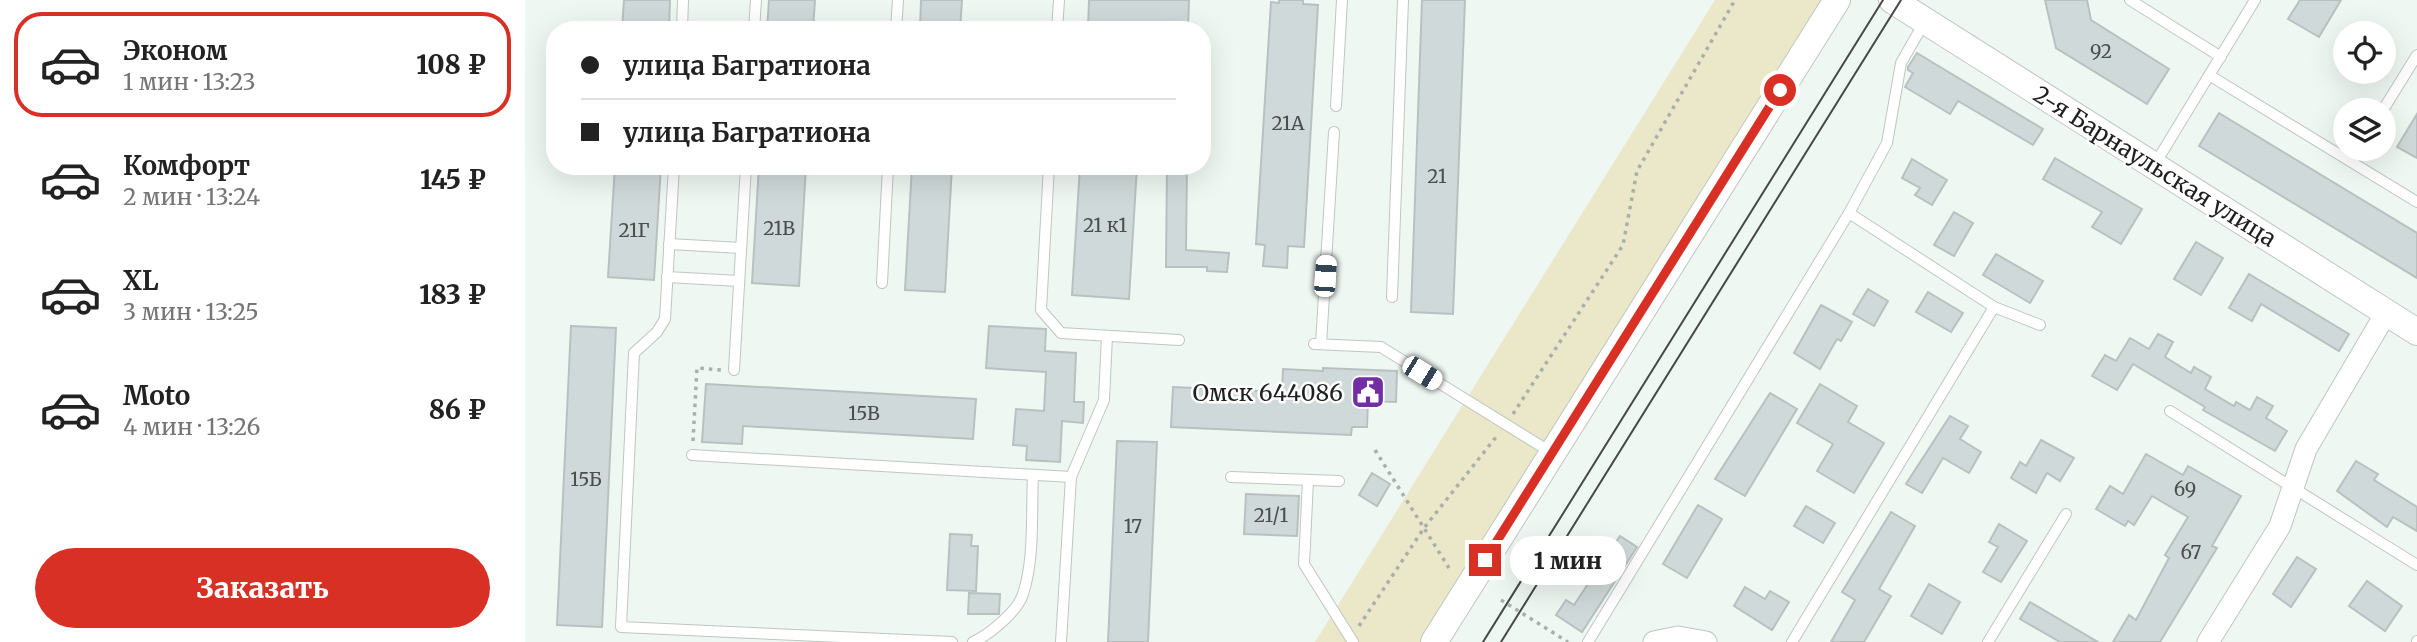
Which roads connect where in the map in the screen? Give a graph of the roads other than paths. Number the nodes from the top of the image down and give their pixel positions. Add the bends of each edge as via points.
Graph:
1 (683, 0) edge
2 (756, 0) edge
3 (898, 0) edge
4 (1059, 0) edge
5 (1342, 0) edge
6 (1403, 0) edge
7 (1837, 0) edge
8 (1892, 0) edge
9 (2130, 0) edge
10 (2255, 0) edge
11 (1926, 20) junction
12 (682, 21) edge
13 (755, 21) edge
14 (897, 21) edge
15 (1058, 21) edge
16 (2417, 55) edge
17 (2221, 57) junction
18 (2209, 75) junction
19 (2390, 98) edge
20 (1336, 106) dead end
21 (1334, 131) dead end
22 (2352, 162) joint
23 (2155, 164) junction
24 (673, 175) edge
25 (745, 175) edge
26 (887, 175) edge
27 (1048, 175) edge
28 (2417, 202) edge
29 (1849, 213) junction
30 (669, 244) junction
31 (741, 248) junction
32 (667, 277) junction
33 (739, 281) junction
34 (881, 283) dead end
35 (1392, 297) dead end
36 (1994, 307) junction
37 (2385, 313) junction
38 (2040, 325) dead end
39 (2417, 332) edge
40 (1107, 336) junction
41 (1178, 340) dead end
42 (734, 370) road end
43 (2170, 411) dead end
44 (1552, 453) junction
45 (692, 455) road end
46 (1033, 475) junction
47 (1071, 477) junction
48 (1231, 477) dead end
49 (1308, 480) junction
50 (1339, 481) dead end
51 (2296, 487) junction
52 (2066, 514) dead end
53 (2417, 565) edge
54 (1352, 640) edge
55 (952, 642) edge
56 (973, 642) edge
57 (1061, 642) edge
58 (1434, 642) edge
59 (1588, 642) edge
60 (1654, 642) edge
61 (1706, 642) edge
62 (1792, 642) edge
63 (1988, 642) edge
64 (2208, 642) edge

1 - 12 lane
2 - 13 lane
3 - 14 lane
4 - 15 lane
5 - 20 lane
6 - 35 lane
7 - 44 street
8 - 11 street, 2-я Барнаульская улица
9 - 17 lane
10 - 17 lane
11 - 23 street, 2-я Барнаульская улица
11 - 29 lane via 1901,62 1887,144
16 - 19 lane
17 - 18 lane
18 - 22 lane
18 - 23 lane
21 - 44 lane via 1317,344 1381,347
22 - 28 lane
23 - 37 street, 2-я Барнаульская улица
24 - 30 lane
25 - 31 lane
26 - 34 lane
27 - 40 lane via 1041,310 1061,333
29 - 36 lane
29 - 59 lane
30 - 31 lane
30 - 32 lane
31 - 33 lane
32 - 33 lane
32 - 55 lane via 665,319 634,353 621,627
33 - 42 lane
36 - 38 lane
36 - 62 lane
37 - 39 street, 2-я Барнаульская улица
37 - 51 street via 2307,449
40 - 41 lane
40 - 47 lane via 1104,400
43 - 51 lane
44 - 58 street
45 - 46 lane
46 - 47 lane
46 - 56 lane via 1023,597 996,628
47 - 57 lane
48 - 49 lane
49 - 50 lane
49 - 54 lane via 1304,564
51 - 53 lane
51 - 64 street via 2280,526
52 - 63 lane
60 - 61 street via 1678,637

